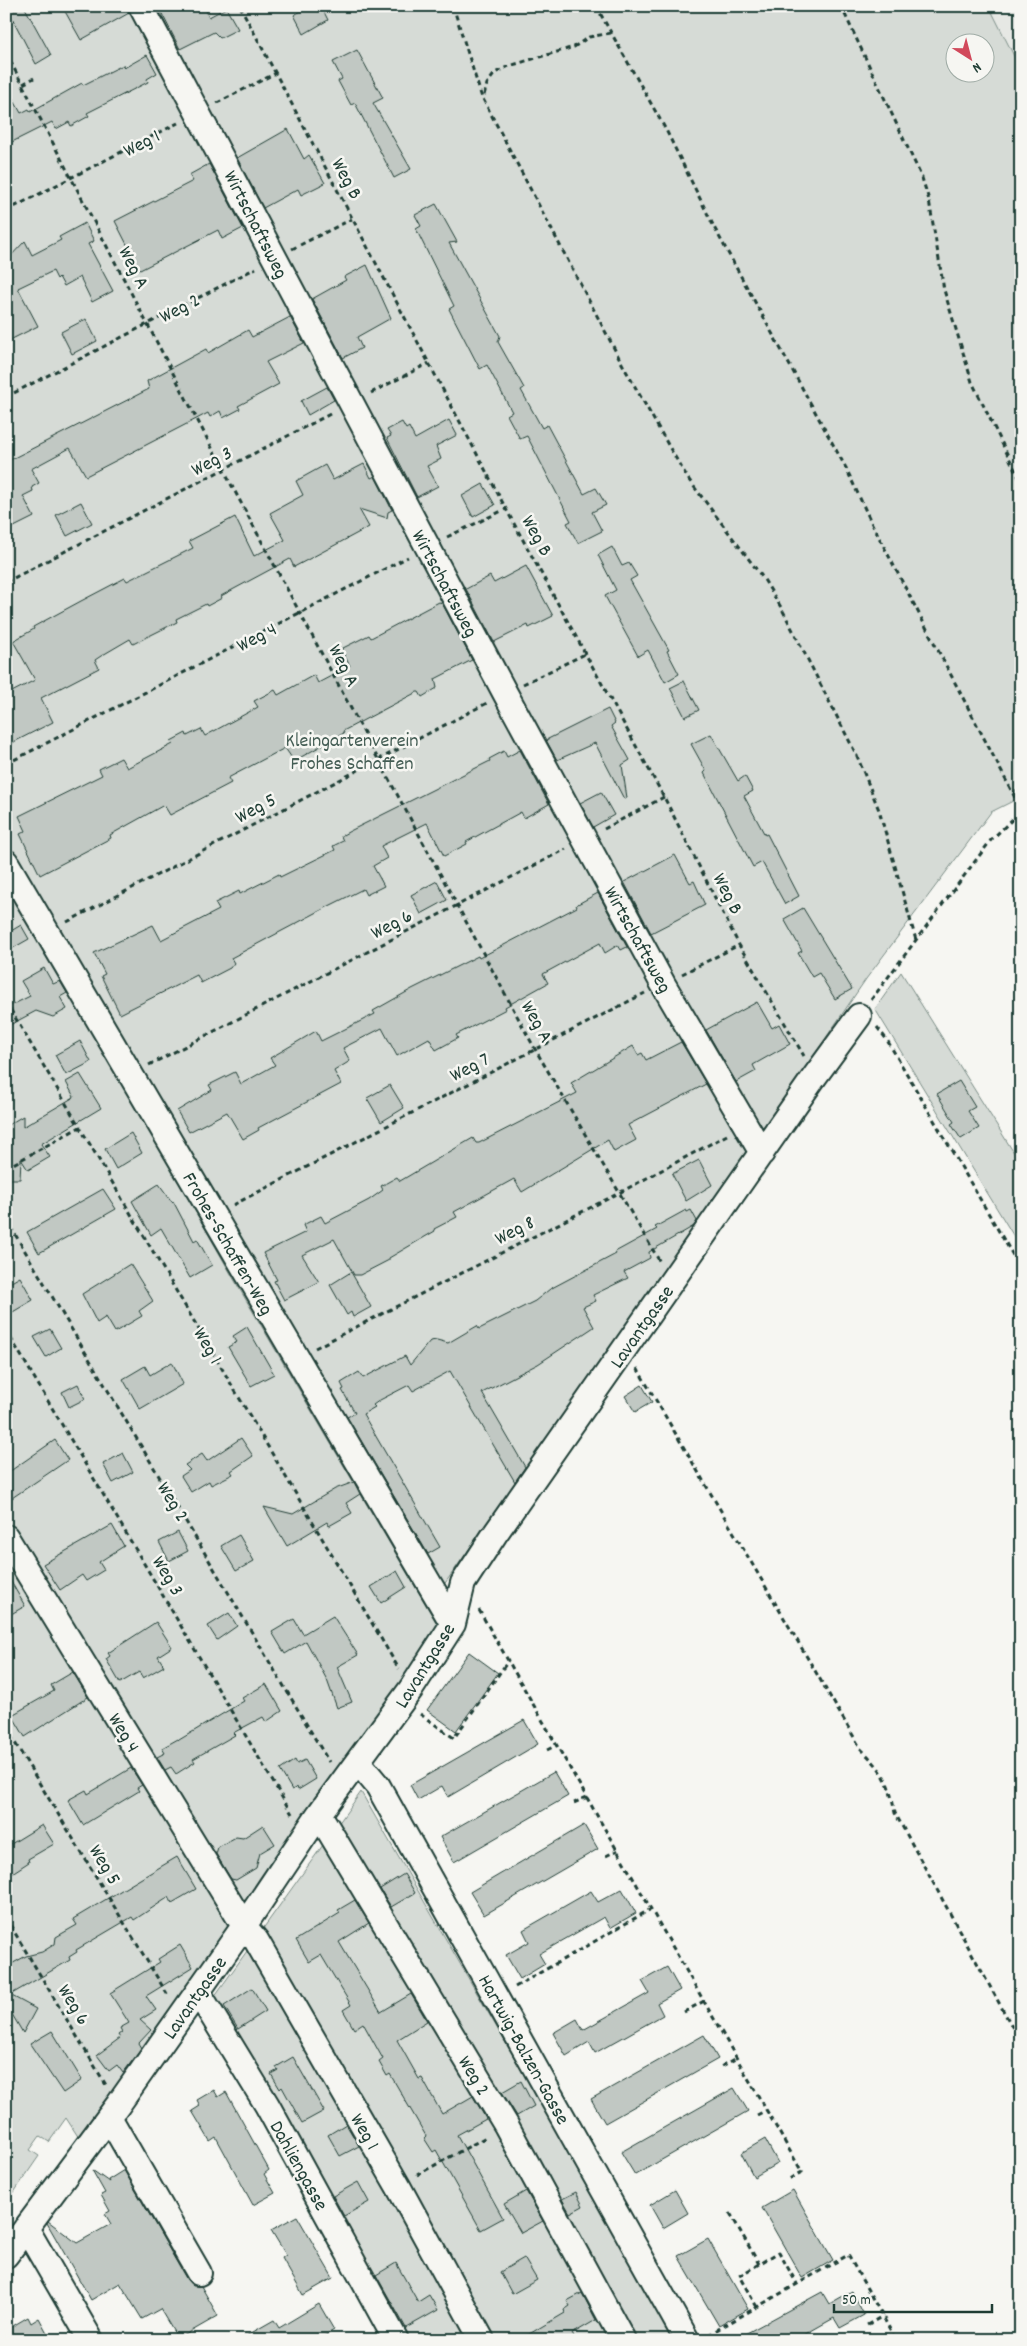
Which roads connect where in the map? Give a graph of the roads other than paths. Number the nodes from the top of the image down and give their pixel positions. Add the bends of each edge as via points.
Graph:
1 (141, 6) edge
2 (6, 862) edge
3 (859, 1016) road end
4 (762, 1153) junction
5 (6, 1537) edge
6 (454, 1621) junction
7 (358, 1762) junction
8 (319, 1814) junction
9 (244, 1926) junction
10 (198, 1992) junction
11 (114, 2111) junction
12 (26, 2228) junction
13 (6, 2255) edge
14 (199, 2273) dead end
15 (697, 2337) edge
16 (91, 2340) edge
17 (396, 2340) edge
18 (482, 2340) edge
19 (623, 2340) edge

1 - 4 street, Wirtschaftsweg via 584,840 663,984
2 - 6 street, Frohes-Schaffen-Weg via 295,1357
3 - 4 street, Lavantgasse
4 - 6 street, Lavantgasse via 463,1583
5 - 9 street, Weg 4
6 - 7 street, Lavantgasse via 407,1695
7 - 8 street, Lavantgasse
7 - 15 street, Hartwig-Balzen-Gasse via 378,1786 496,1998
8 - 9 street, Lavantgasse
8 - 19 street, Weg 2 via 506,2126
9 - 10 street, Lavantgasse
9 - 18 street, Weg 1 via 256,1940 398,2186
10 - 11 street, Lavantgasse
10 - 17 street, Dahliengasse via 267,2105
11 - 12 street, Lavantgasse
11 - 14 street
12 - 13 street, Lavantgasse
12 - 16 street

